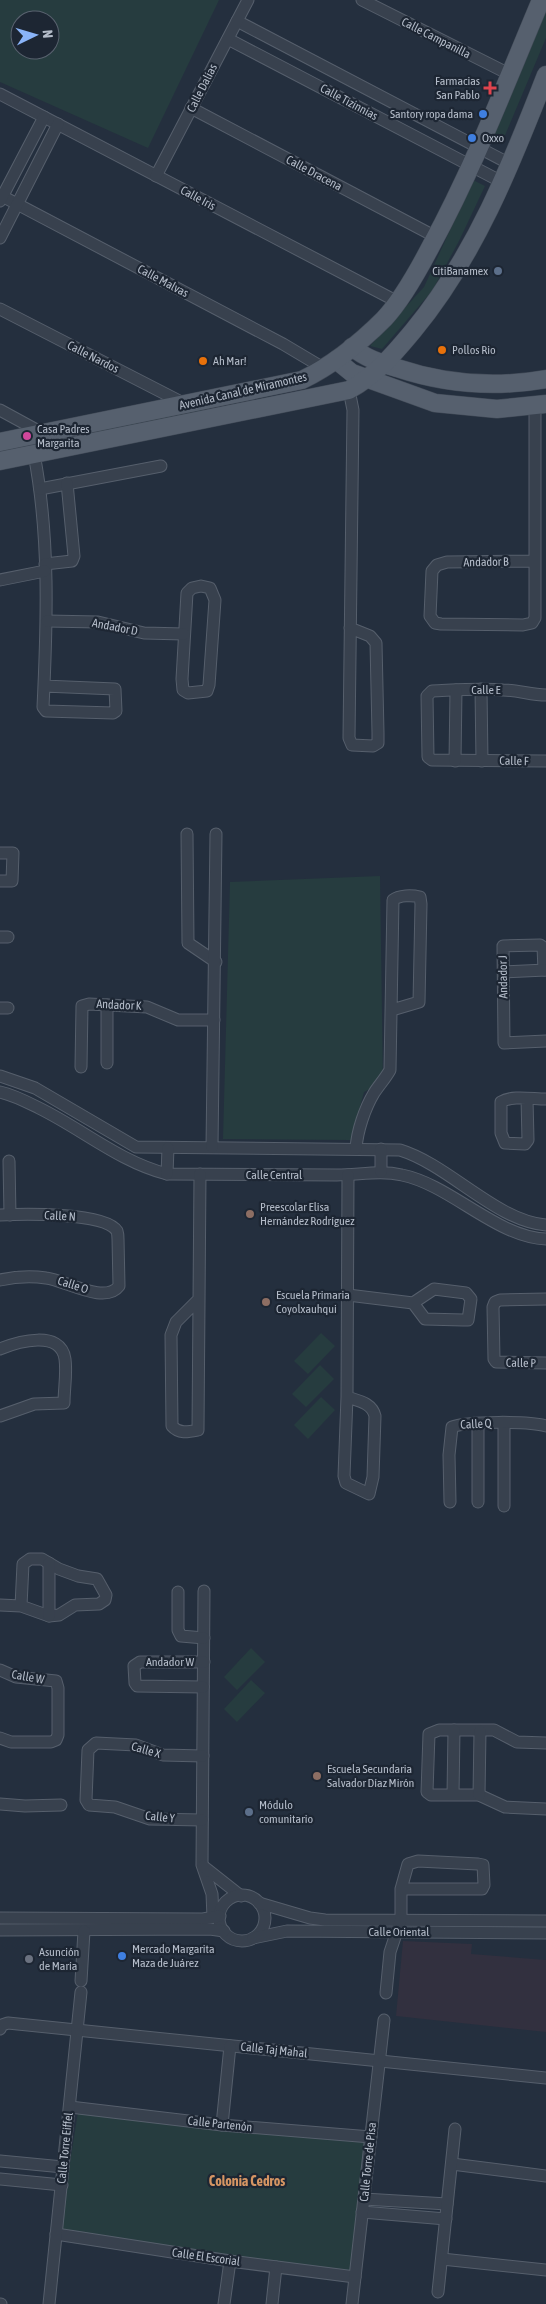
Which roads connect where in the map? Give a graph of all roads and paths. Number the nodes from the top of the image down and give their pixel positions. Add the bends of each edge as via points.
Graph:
1 (248, 0) edge
2 (362, 0) edge
3 (539, 0) edge
4 (237, 21) junction
5 (228, 38) junction
6 (509, 74) junction
7 (546, 75) edge
8 (0, 94) edge
9 (191, 108) junction
10 (44, 117) junction
11 (58, 124) junction
12 (478, 148) junction
13 (510, 164) junction
14 (471, 166) junction
15 (156, 176) junction
16 (502, 182) junction
17 (1, 197) edge
18 (18, 204) junction
19 (436, 237) junction
20 (0, 238) edge
21 (396, 301) junction
22 (0, 308) edge
23 (352, 346) junction
24 (331, 364) junction
25 (386, 364) junction
26 (546, 378) edge
27 (367, 380) junction
28 (349, 390) junction
29 (187, 405) junction
30 (541, 405) edge
31 (0, 410) edge
32 (44, 434) junction
33 (0, 442) edge
34 (34, 454) junction
35 (0, 461) edge
36 (161, 466) dead end
37 (67, 483) junction
38 (40, 489) junction
39 (534, 561) junction
40 (45, 567) junction
41 (0, 580) edge
42 (47, 621) junction
43 (350, 628) junction
44 (184, 634) junction
45 (44, 686) junction
46 (481, 689) junction
47 (456, 690) junction
48 (546, 695) edge
49 (427, 696) joint
50 (455, 761) junction
51 (482, 761) junction
52 (546, 761) edge
53 (187, 834) dead end
54 (216, 834) dead end
55 (0, 853) edge
56 (0, 881) edge
57 (216, 962) junction
58 (545, 970) edge
59 (503, 972) junction
60 (107, 1005) junction
61 (392, 1010) junction
62 (214, 1020) junction
63 (546, 1041) edge
64 (107, 1064) dead end
65 (81, 1067) dead end
66 (0, 1076) edge
67 (0, 1092) edge
68 (527, 1099) junction
69 (546, 1099) edge
70 (212, 1147) junction
71 (168, 1148) junction
72 (356, 1149) junction
73 (381, 1149) junction
74 (9, 1161) dead end
75 (381, 1172) junction
76 (167, 1174) junction
77 (200, 1174) junction
78 (348, 1175) junction
79 (5, 1215) edge
80 (546, 1224) edge
81 (546, 1239) edge
82 (0, 1280) edge
83 (115, 1291) joint
84 (348, 1295) junction
85 (546, 1299) edge
86 (198, 1300) junction
87 (413, 1303) junction
88 (0, 1349) edge
89 (546, 1363) edge
90 (347, 1396) junction
91 (0, 1416) edge
92 (504, 1423) junction
93 (478, 1424) junction
94 (546, 1426) edge
95 (450, 1502) dead end
96 (478, 1502) dead end
97 (504, 1506) dead end
98 (49, 1563) junction
99 (204, 1591) dead end
100 (178, 1592) dead end
101 (0, 1604) edge
102 (21, 1606) junction
103 (48, 1616) junction
104 (204, 1638) junction
105 (204, 1662) junction
106 (0, 1670) edge
107 (204, 1687) junction
108 (454, 1730) junction
109 (480, 1731) junction
110 (0, 1738) edge
111 (546, 1743) edge
112 (203, 1756) junction
113 (453, 1795) junction
114 (479, 1795) junction
115 (0, 1804) edge
116 (89, 1805) joint
117 (61, 1806) dead end
118 (546, 1809) edge
119 (202, 1820) junction
120 (202, 1865) junction
121 (401, 1889) junction
122 (241, 1896) junction
123 (259, 1903) junction
124 (217, 1917) junction
125 (0, 1918) edge
126 (350, 1919) junction
127 (401, 1919) junction
128 (546, 1921) edge
129 (0, 1930) edge
130 (84, 1931) junction
131 (224, 1931) junction
132 (350, 1932) junction
133 (397, 1932) junction
134 (546, 1933) edge
135 (253, 1938) junction
136 (386, 1993) dead end
137 (384, 2020) dead end
138 (1, 2027) edge
139 (78, 2030) junction
140 (230, 2046) junction
141 (379, 2061) junction
142 (546, 2078) edge
143 (70, 2107) junction
144 (222, 2125) junction
145 (456, 2129) dead end
146 (371, 2137) junction
147 (0, 2161) edge
148 (452, 2164) junction
149 (63, 2167) junction
150 (546, 2176) edge
151 (0, 2179) edge
152 (62, 2185) junction
153 (364, 2199) junction
154 (447, 2204) junction
155 (362, 2212) junction
156 (446, 2219) junction
157 (56, 2234) junction
158 (442, 2260) junction
159 (230, 2261) junction
160 (276, 2267) junction
161 (546, 2270) edge
162 (355, 2277) junction
163 (438, 2292) dead end
164 (49, 2304) edge
165 (224, 2304) edge
166 (272, 2304) edge
167 (352, 2304) edge

1 - 4 street, Calle Dalias
2 - 6 street, Calle Campanilla
3 - 6 main road, Avenida Canal de Miramontes
4 - 5 street, Calle Dalias
4 - 12 street, Calle Tizinnias
5 - 9 street, Calle Dalias
5 - 14 street, Calle Tizinnias
6 - 12 main road, Avenida Canal de Miramontes
7 - 13 main road, Avenida Canal de Miramontes
8 - 10 street, Calle Iris
9 - 15 street, Calle Dalias
9 - 19 street, Calle Dracena
10 - 11 street, Calle Iris
10 - 17 street
11 - 15 street, Calle Iris
11 - 18 street
12 - 13 street, Calle Tizinnias
12 - 14 main road, Avenida Canal de Miramontes
13 - 16 main road, Avenida Canal de Miramontes
14 - 16 street, Calle Tizinnias
14 - 19 main road, Avenida Canal de Miramontes
15 - 21 street, Calle Iris
16 - 25 main road, Avenida Canal de Miramontes via 457,272 438,302
17 - 18 street, Calle Malvas
18 - 20 street
18 - 24 street, Calle Malvas via 283,344
19 - 21 main road, Avenida Canal de Miramontes
21 - 23 main road, Avenida Canal de Miramontes via 385,318
22 - 29 street, Calle Nardos
23 - 24 main road, Avenida Canal de Miramontes
23 - 25 main road via 364,357
24 - 27 main road
24 - 29 main road, Avenida Canal de Miramontes via 302,380
25 - 26 main road via 447,382 508,384
25 - 27 main road, Avenida Canal de Miramontes
27 - 28 main road, Avenida Canal de Miramontes
27 - 30 main road via 436,403 497,409
28 - 34 main road, Avenida Canal de Miramontes
28 - 43 street via 353,410
29 - 32 main road, Avenida Canal de Miramontes
30 - 39 street
31 - 32 street
32 - 33 main road, Avenida Canal de Miramontes
34 - 35 main road, Avenida Canal de Miramontes
34 - 38 street
36 - 37 street
37 - 38 street
37 - 40 street via 74,556 72,561
38 - 40 street
39 - 39 street, Andador B via 447,562 437,565 432,571 430,616 435,624 532,623 535,618
40 - 41 street
40 - 42 street
42 - 44 street, Andador D via 98,622 144,633
42 - 45 street
43 - 43 street via 349,738 352,745 373,746 378,743 376,642
44 - 44 street via 183,690 188,693 207,691 215,600 210,588 201,586 187,593
45 - 45 street via 46,711 116,711 115,689
46 - 47 street, Calle E
46 - 48 street, Calle E
46 - 51 street
47 - 49 street, Calle E via 432,691
47 - 50 street
49 - 50 street, Calle F via 428,757
50 - 51 street, Calle F
51 - 52 street, Calle F
53 - 57 street via 188,943
54 - 57 street
55 - 56 street via 13,853 12,881
57 - 62 street
58 - 59 street
58 - 59 street, Andador J via 543,947 508,945 503,946 502,951
59 - 63 street, Andador J via 504,1043
60 - 62 street, Andador K via 147,1006 178,1020
60 - 64 street
60 - 65 street, Andador K via 82,1006
61 - 61 street via 393,900 415,895 420,897 421,904 419,1002
61 - 72 street via 390,1070 374,1092
62 - 70 street
66 - 71 street via 35,1088 136,1147
67 - 76 street, Calle Central via 54,1115 123,1157
68 - 68 street via 501,1102 502,1139 505,1143 525,1144 528,1140
68 - 69 street
70 - 71 street
70 - 72 street
71 - 76 street
72 - 73 street
73 - 75 street
73 - 80 street via 415,1155 527,1222
74 - 79 street
75 - 78 street, Calle Central
75 - 81 street, Calle Central via 418,1180 524,1236
76 - 77 street, Calle Central
77 - 78 street, Calle Central
77 - 86 street
78 - 84 street
79 - 83 street, Calle N via 79,1216 110,1226 117,1231 119,1286
82 - 83 street, Calle O via 45,1277 84,1291
84 - 87 street
84 - 90 street
85 - 89 street, Calle P via 495,1302 494,1359 496,1362
86 - 86 street via 176,1322 171,1335 172,1426 176,1431 198,1430
87 - 87 street via 434,1289 466,1293 471,1299 468,1320 425,1319
88 - 91 street via 19,1341 45,1340 62,1350 65,1358 64,1403 34,1404
90 - 90 street via 368,1404 374,1410 369,1494 346,1483 344,1476
92 - 93 street, Calle Q
92 - 94 street, Calle Q
92 - 97 street
93 - 95 street, Calle Q via 456,1425 450,1431
93 - 96 street
98 - 102 street via 36,1558 23,1564
98 - 103 street
98 - 103 street via 78,1576 97,1579 106,1595 99,1604 74,1605 58,1615
99 - 104 street
100 - 104 street via 178,1630 181,1636
101 - 102 street
102 - 103 street
104 - 105 street
105 - 107 street
105 - 107 street, Andador W via 140,1662 134,1666 137,1686
106 - 110 street, Calle W via 16,1677 56,1682 58,1716 56,1740 11,1742
107 - 112 street
108 - 109 street
108 - 113 street
108 - 113 street via 429,1734 426,1787 431,1795
109 - 111 street via 494,1730 523,1744
109 - 114 street
112 - 116 street, Calle X via 163,1756 136,1745 96,1743 88,1750 86,1800
112 - 119 street
113 - 114 street
114 - 118 street via 505,1807
115 - 117 street
116 - 119 street, Calle Y via 115,1807 150,1819
119 - 120 street
120 - 122 street, Calle Oriental
120 - 124 street
121 - 121 street via 408,1864 412,1861 484,1865 482,1889
121 - 127 street
122 - 123 street, Calle Oriental via 251,1897
122 - 124 street via 227,1902
123 - 126 street, Calle Oriental via 310,1918
123 - 135 street via 265,1922
124 - 125 street
124 - 131 street
126 - 127 street, Calle Oriental
126 - 132 street
127 - 128 street, Calle Oriental
127 - 133 street
129 - 130 street, Calle Oriental
130 - 131 street, Calle Oriental
130 - 139 street, Calle Torre Eiffel
131 - 135 street, Calle Oriental via 239,1941
132 - 133 street, Calle Oriental
132 - 135 street, Calle Oriental via 286,1931
133 - 134 street, Calle Oriental
133 - 136 street via 390,1952
137 - 141 street, Calle Torre de Pisa
138 - 139 street, Calle Taj Mahal via 8,2023
139 - 140 street, Calle Taj Mahal
139 - 143 street, Calle Torre Eiffel
140 - 141 street, Calle Taj Mahal
140 - 144 street
141 - 142 street, Calle Taj Mahal
141 - 146 street, Calle Torre de Pisa
143 - 144 street, Calle Partenón
143 - 149 street, Calle Torre Eiffel
144 - 146 street, Calle Partenón
145 - 148 street
146 - 153 street, Calle Torre de Pisa
147 - 149 street
148 - 150 street
148 - 154 street
149 - 152 street, Calle Torre Eiffel
151 - 152 street
152 - 157 street, Calle Torre Eiffel
153 - 154 street
153 - 155 street, Calle Torre de Pisa
154 - 156 street
155 - 156 street
155 - 162 street, Calle Torre de Pisa
156 - 158 street
157 - 159 street, Calle El Escorial
157 - 164 street, Calle Torre Eiffel
158 - 161 street
158 - 163 street
159 - 160 street, Calle El Escorial
159 - 165 street
160 - 162 street, Calle El Escorial
160 - 166 street
162 - 167 street, Calle Torre de Pisa

